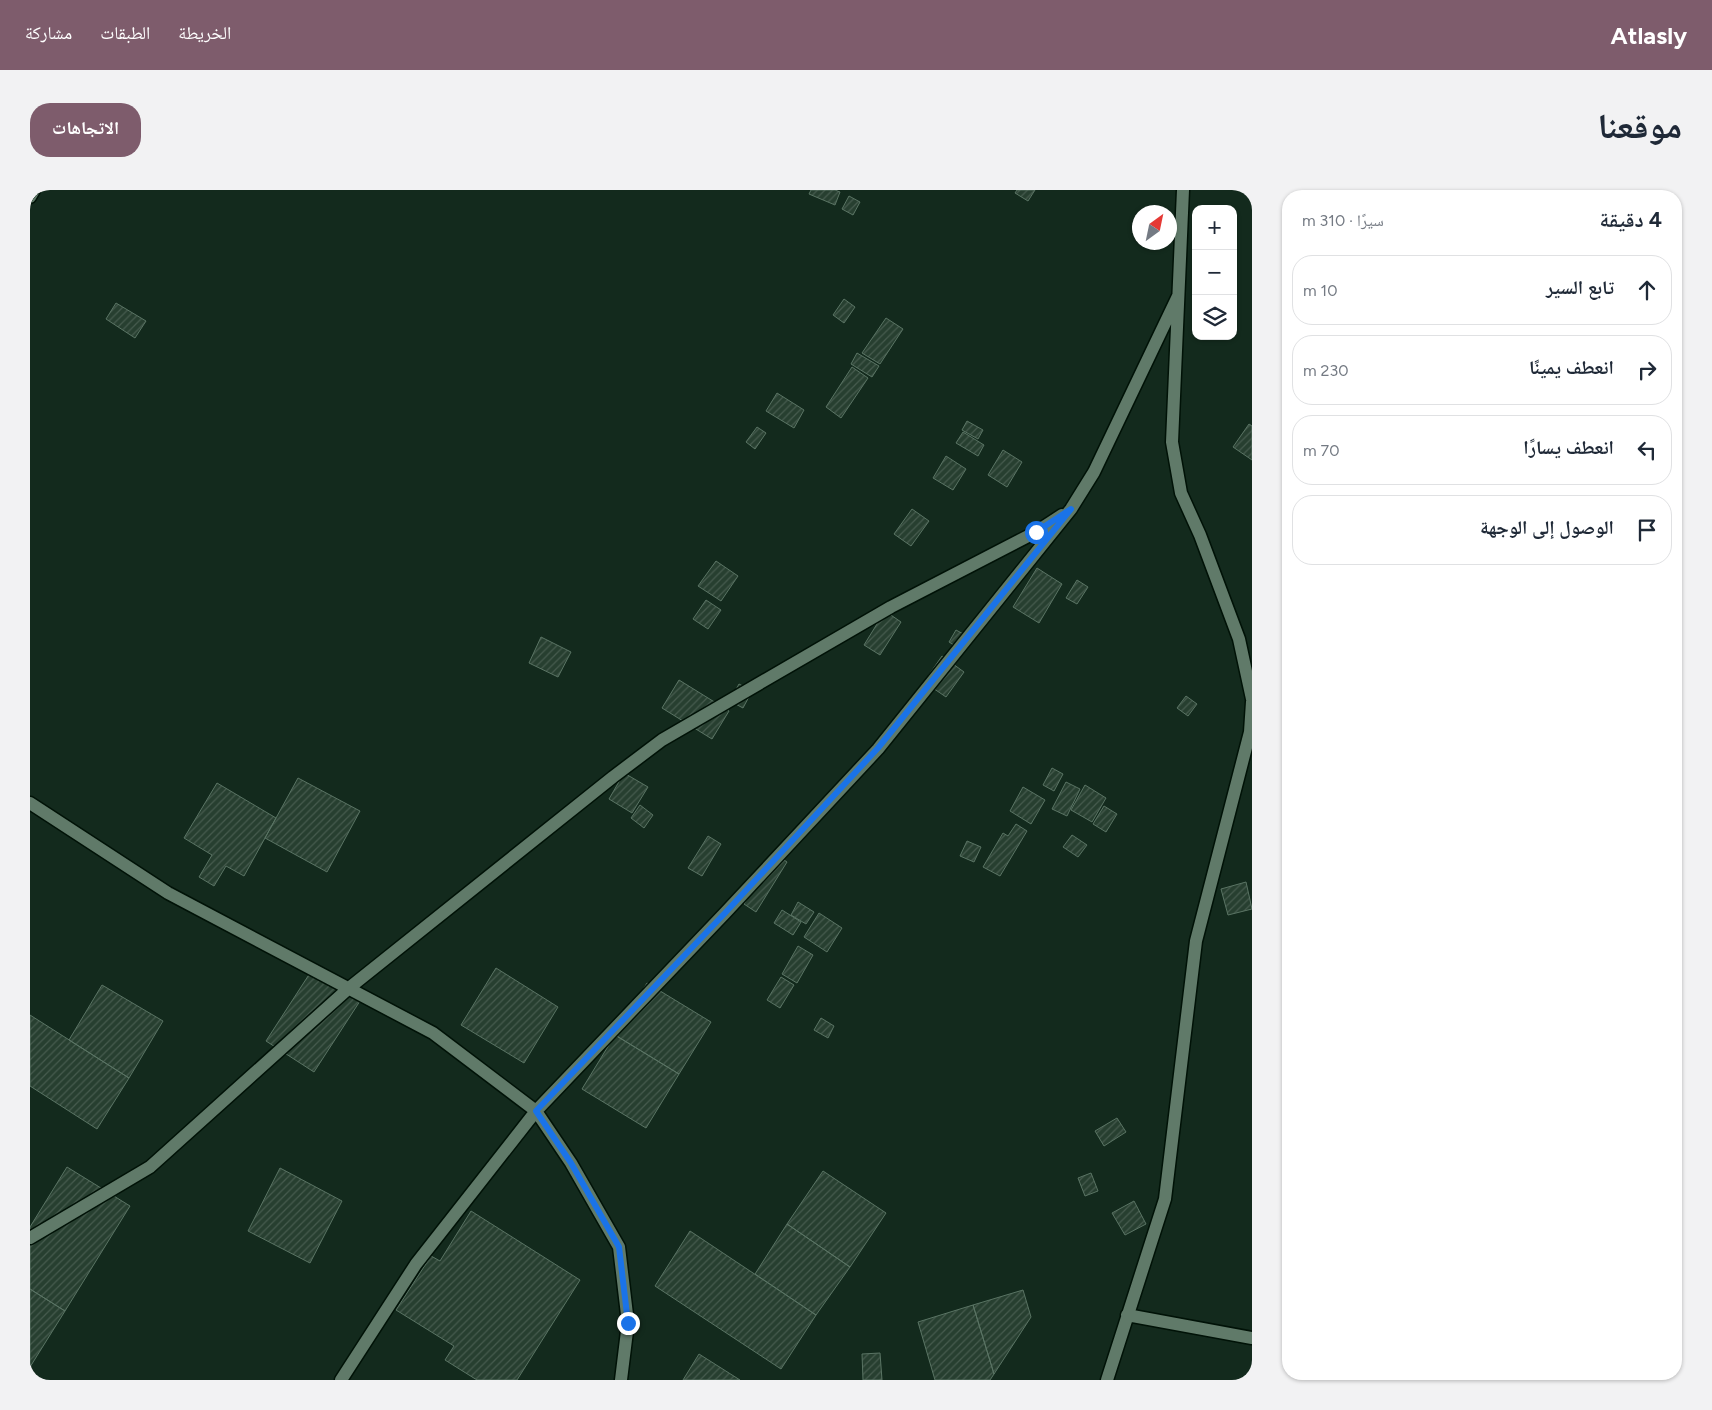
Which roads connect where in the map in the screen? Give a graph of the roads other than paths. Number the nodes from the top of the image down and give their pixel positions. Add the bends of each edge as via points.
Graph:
1 (34, 190) edge
2 (1184, 190) edge
3 (30, 197) edge
4 (1178, 296) junction
5 (1071, 509) junction
6 (1252, 700) edge
7 (30, 802) edge
8 (349, 988) junction
9 (536, 1111) junction
10 (30, 1238) edge
11 (1127, 1315) junction
12 (1252, 1338) edge
13 (341, 1380) edge
14 (621, 1380) edge
15 (1107, 1380) edge

1 - 3 street
2 - 4 street
4 - 5 street via 1094,472
4 - 6 street via 1172,442 1181,493 1240,639
5 - 8 street via 1036,532 891,608 662,740
5 - 9 street via 878,748
6 - 11 street via 1250,732 1196,941 1165,1199
7 - 8 street via 168,893
8 - 9 street via 433,1033
8 - 10 street via 150,1167
9 - 13 street via 416,1264
9 - 14 street via 571,1163 619,1247 628,1323
11 - 12 street
11 - 15 street

